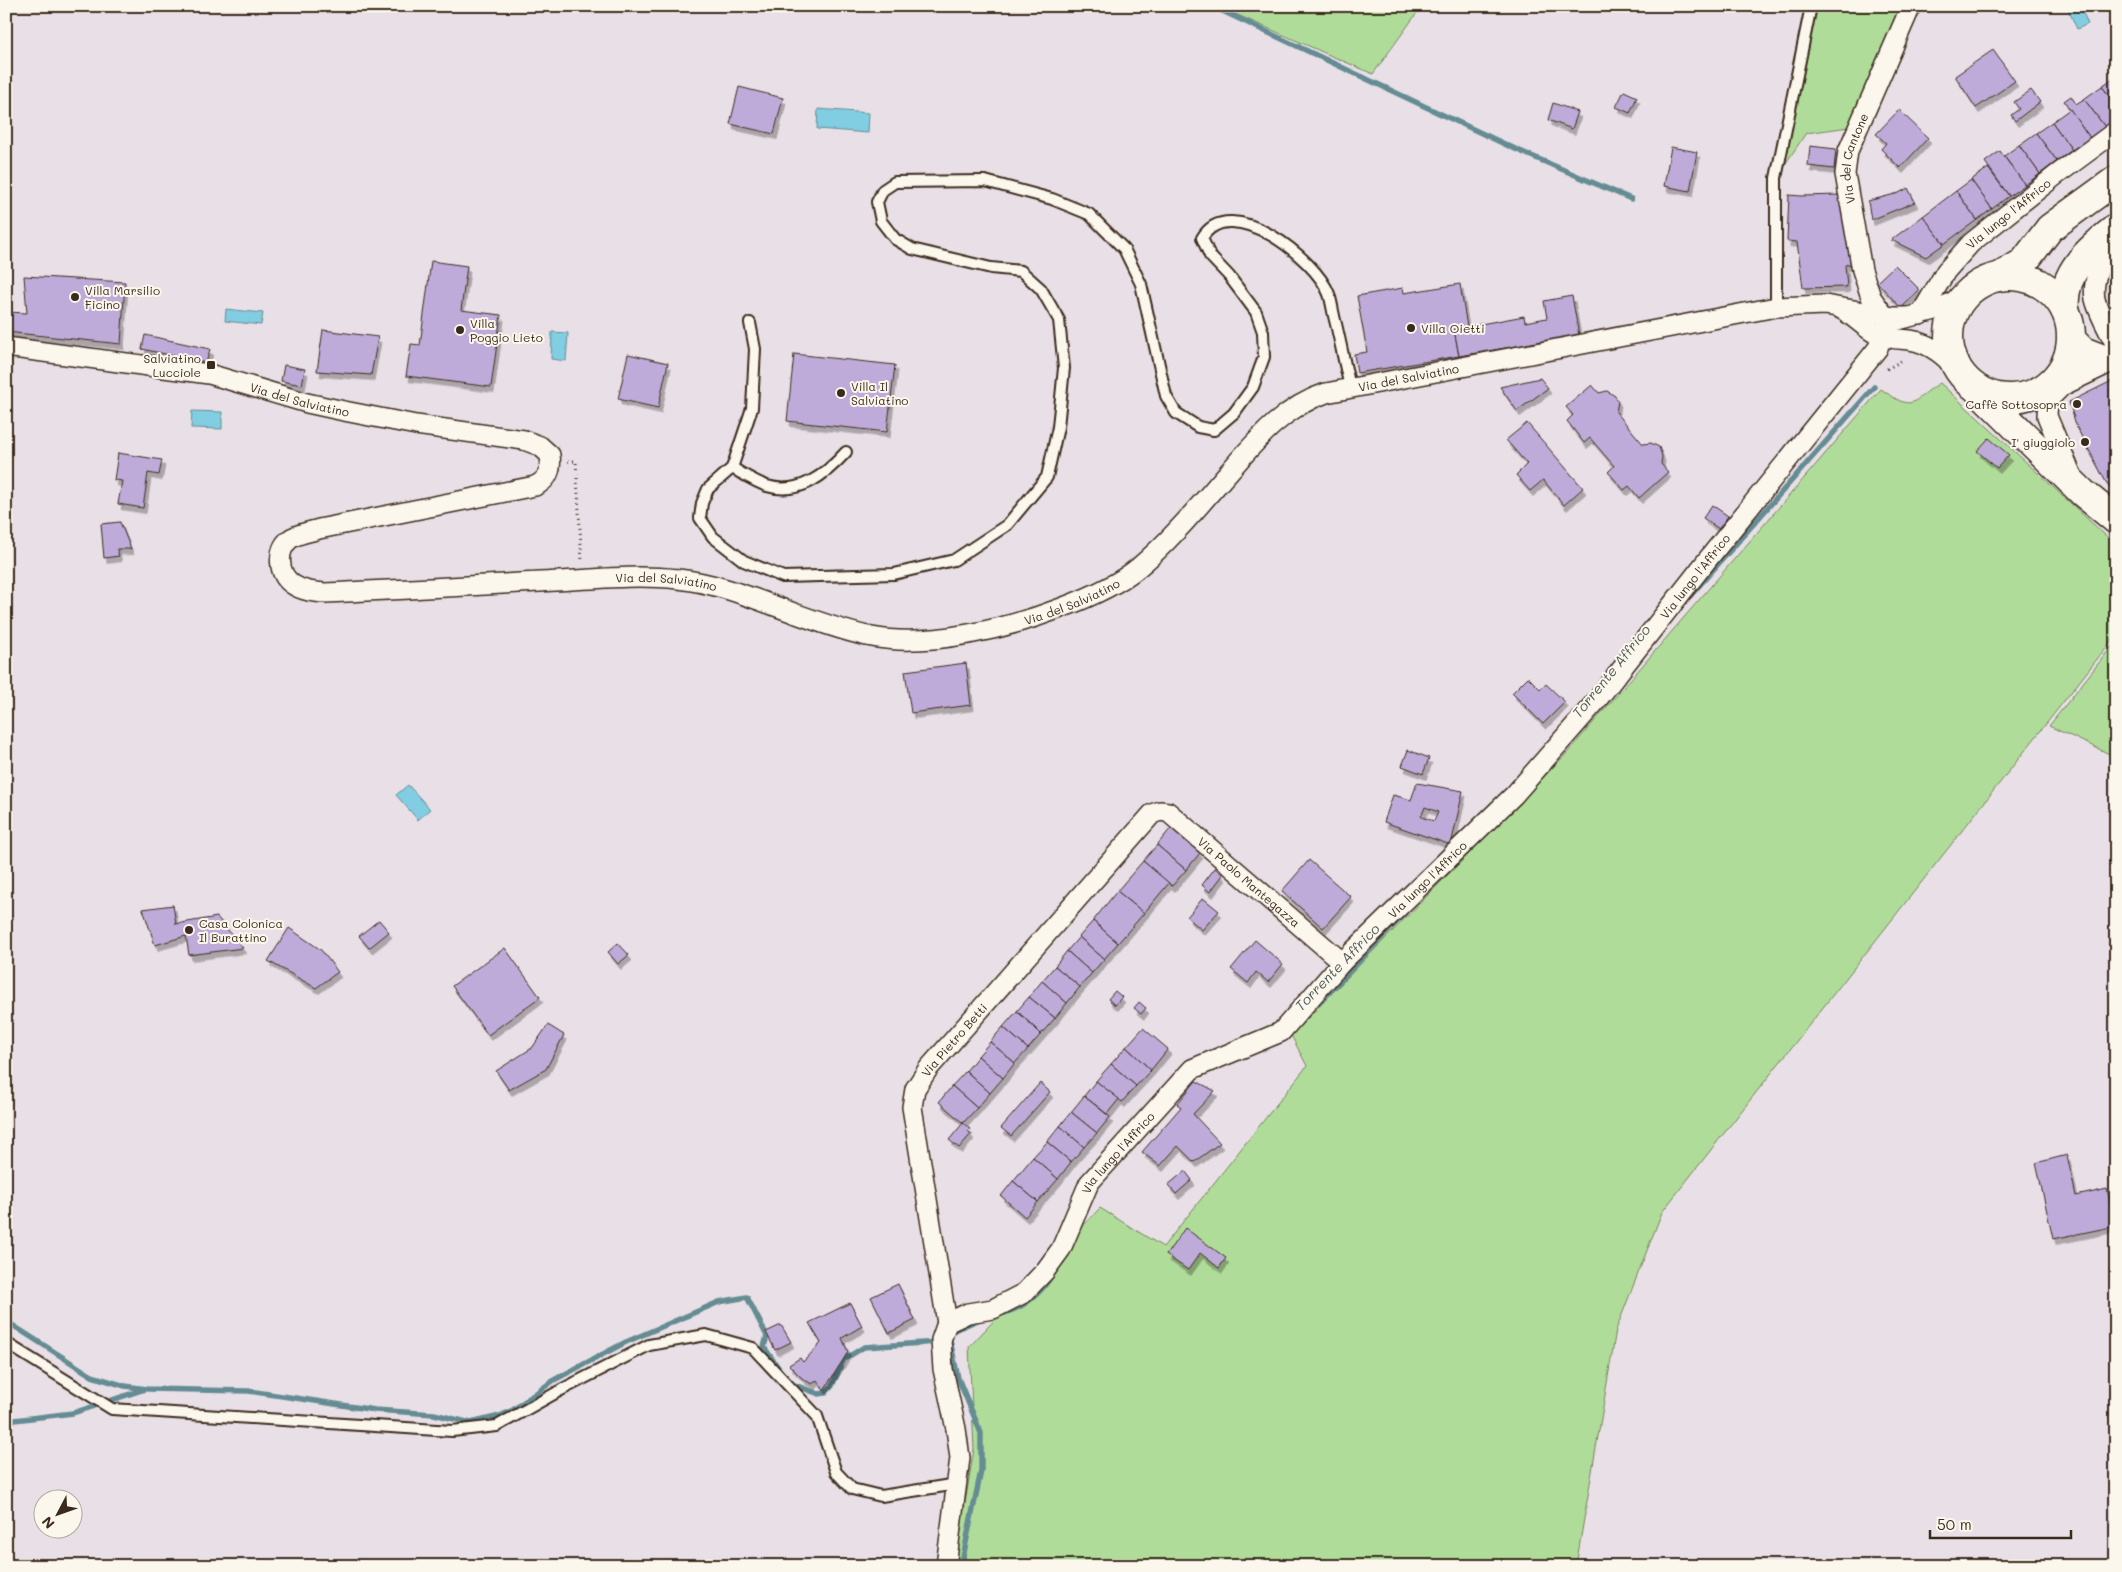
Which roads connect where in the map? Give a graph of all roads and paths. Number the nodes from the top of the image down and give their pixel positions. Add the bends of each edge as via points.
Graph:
1 (1811, 6) edge
2 (1911, 6) edge
3 (2116, 131) edge
4 (2116, 180) edge
5 (2116, 230) edge
6 (1999, 277) junction
7 (1966, 295) junction
8 (1836, 306) junction
9 (1776, 307) junction
10 (1884, 315) junction
11 (1914, 316) junction
12 (2068, 321) junction
13 (750, 323) dead end
14 (1882, 336) junction
15 (6, 347) edge
16 (2112, 354) edge
17 (2064, 366) junction
18 (1969, 381) junction
19 (1350, 387) junction
20 (2043, 394) junction
21 (2034, 446) junction
22 (846, 452) dead end
23 (576, 461) dead end
24 (732, 468) junction
25 (2084, 493) junction
26 (2116, 520) edge
27 (582, 580) junction
28 (1152, 814) joint
29 (1342, 962) junction
30 (947, 1323) junction
31 (6, 1343) edge
32 (957, 1484) junction
33 (946, 1566) edge

1 - 9 lane via 1776,178
2 - 10 street, Via del Cantone via 1848,151 1845,174 1862,270 1871,296
3 - 11 street, Via lungo l'Affrico via 1971,243
4 - 6 main road, Via lungo l'Affrico via 2050,228 2024,262
5 - 12 main road via 2077,264 2066,284 2064,294
5 - 16 street via 2103,260 2095,294
6 - 7 main road, Via lungo l'Affrico
6 - 12 main road, Via lungo l'Affrico via 2030,279 2044,286 2056,297
7 - 11 street, Via lungo l'Affrico via 1939,309
7 - 18 main road, Via lungo l'Affrico via 1950,325 1949,342 1953,358
8 - 9 street, Via del Salviatino
8 - 10 street, Via del Salviatino
8 - 14 street
9 - 19 street, Via del Salviatino
10 - 11 street, Via del Salviatino
11 - 14 street, Via lungo l'Affrico via 1891,322
12 - 16 street via 2085,347
12 - 17 main road via 2071,344
13 - 24 lane via 755,349 752,408
14 - 18 street via 1922,343 1950,361
14 - 29 street, Via lungo l'Affrico via 1878,348 1598,700 1514,795
15 - 27 street, Via del Salviatino via 209,374 344,411 524,440 540,446 550,455 550,470 546,478 535,486 319,529 292,538 283,548 281,564 289,582 301,589 325,593
16 - 17 street via 2088,355
16 - 20 street via 2062,386
17 - 20 main road
18 - 20 main road via 1986,394 2006,399
18 - 21 main road
19 - 24 lane via 1329,292 1310,264 1268,232 1227,221 1207,230 1202,238 1210,256 1256,312 1264,332 1264,357 1253,387 1234,413 1214,430 1198,427 1176,413 1166,396 1141,284 1124,249 1089,214 1052,199 985,181 895,182 883,190 878,202 881,221 895,239 912,249 991,268 1021,271 1041,289 1059,320 1064,368 1058,427 1047,477 1007,526 954,560 894,574 783,577 744,561 713,537 700,518 708,489
19 - 27 street, Via del Salviatino via 1314,397 1279,418 1168,540 1121,580 1060,609 1005,626 939,638 882,639 839,628 718,587 678,579
20 - 21 main road via 2028,402 2025,418
20 - 25 street via 2047,416 2073,478
21 - 25 main road
22 - 24 lane via 822,475 803,486 768,486
23 - 27 path
25 - 26 main road
28 - 29 street, Via Paolo Mantegazza via 1168,812
28 - 30 street, Via Pietro Betti via 928,1069 915,1089 912,1107
29 - 30 street, Via lungo l'Affrico via 1281,1032 1192,1068 1089,1183 1061,1249 1024,1294 993,1309 968,1313
30 - 32 street via 942,1340 943,1370 960,1458
31 - 32 lane via 112,1409 452,1431 497,1426 649,1345 706,1335 753,1348 817,1416 836,1472 852,1489 881,1496
32 - 33 street

